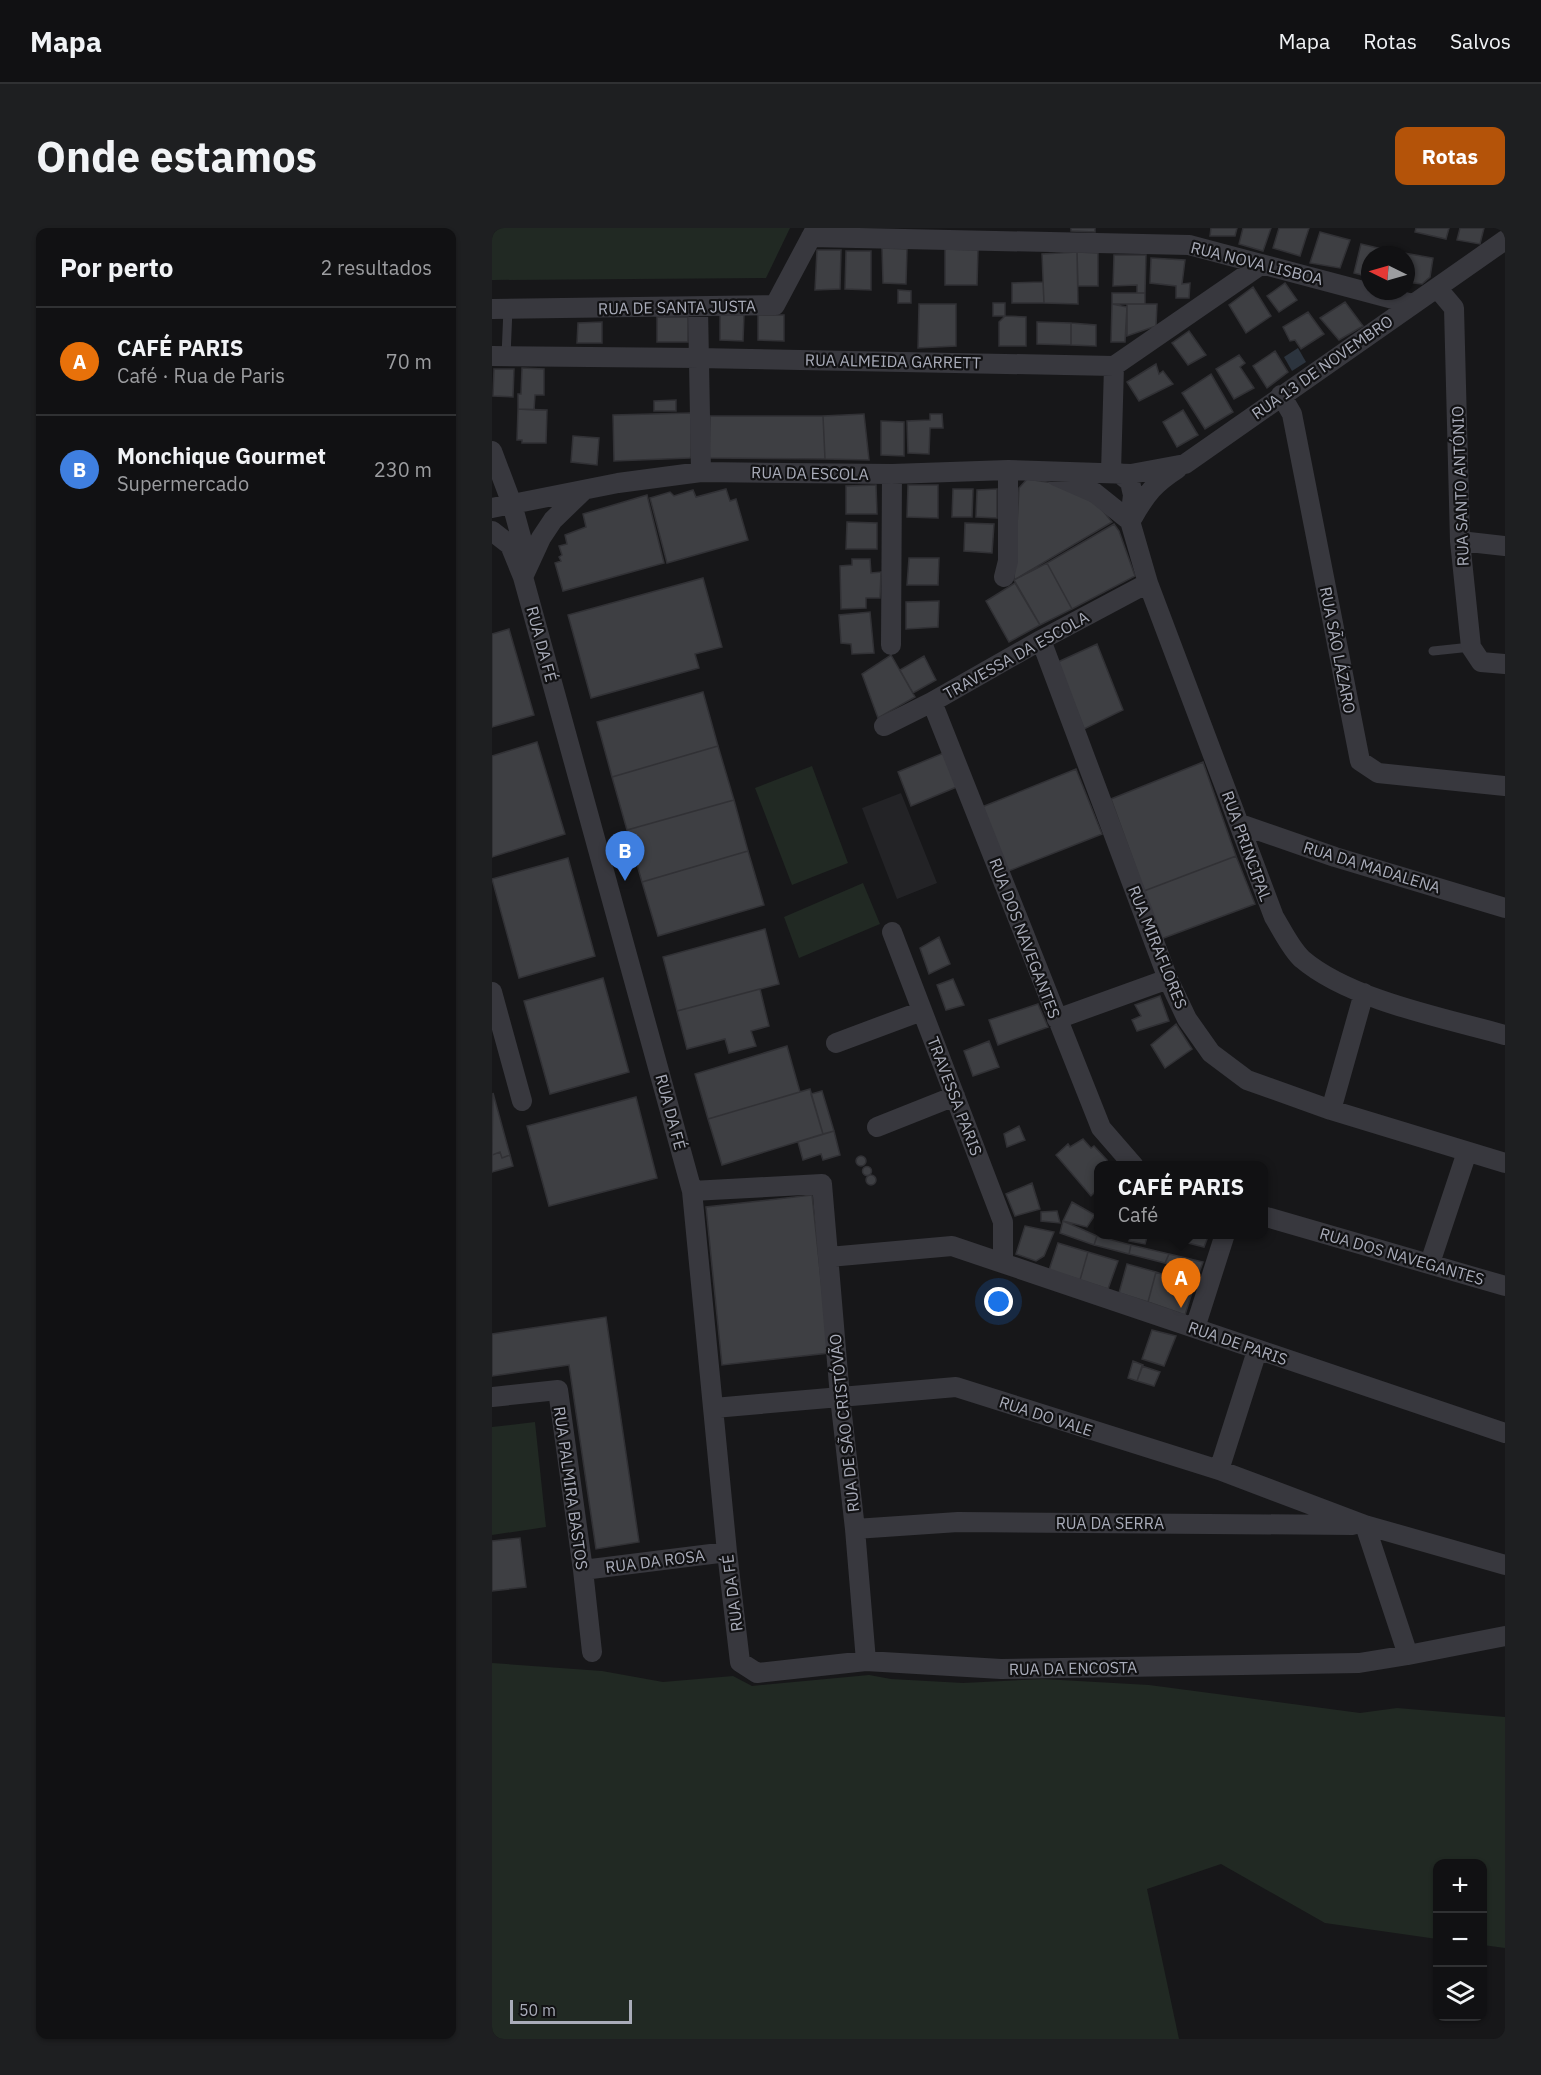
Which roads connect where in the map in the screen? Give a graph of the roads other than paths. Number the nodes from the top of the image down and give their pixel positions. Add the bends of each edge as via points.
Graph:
1 (814, 232) edge
2 (1505, 240) edge
3 (1262, 264) junction
4 (1437, 289) junction
5 (1412, 304) junction
6 (698, 307) junction
7 (500, 309) edge
8 (499, 356) edge
9 (698, 358) junction
10 (1114, 366) junction
11 (1281, 395) junction
12 (494, 456) edge
13 (1185, 464) junction
14 (701, 466) junction
15 (1008, 470) junction
16 (1046, 472) junction
17 (1120, 473) junction
18 (892, 474) junction
19 (585, 490) junction
20 (546, 498) junction
21 (512, 504) junction
22 (1113, 507) junction
23 (492, 508) edge
24 (1130, 522) junction
25 (492, 531) edge
26 (1460, 541) junction
27 (1505, 546) edge
28 (526, 571) junction
29 (1004, 577) dead end
30 (1148, 583) junction
31 (1041, 640) junction
32 (891, 645) dead end
33 (1471, 647) junction
34 (1433, 651) dead end
35 (1505, 664) edge
36 (932, 702) junction
37 (884, 726) dead end
38 (1505, 786) edge
39 (1240, 824) junction
40 (1505, 908) edge
41 (892, 932) dead end
42 (1168, 979) junction
43 (492, 992) edge
44 (1364, 993) junction
45 (922, 1011) junction
46 (1057, 1019) junction
47 (1505, 1035) edge
48 (836, 1043) dead end
49 (955, 1096) junction
50 (522, 1101) dead end
51 (1331, 1110) junction
52 (877, 1126) dead end
53 (1467, 1152) junction
54 (1130, 1161) edge
55 (1505, 1163) edge
56 (692, 1191) junction
57 (1268, 1217) edge
58 (1223, 1239) edge
59 (829, 1257) junction
60 (1003, 1262) junction
61 (1430, 1263) junction
62 (1505, 1286) edge
63 (1195, 1328) junction
64 (1257, 1351) junction
65 (492, 1397) edge
66 (840, 1397) junction
67 (714, 1408) junction
68 (1505, 1433) edge
69 (1219, 1470) junction
70 (1365, 1525) junction
71 (855, 1530) junction
72 (727, 1552) junction
73 (1505, 1565) edge
74 (583, 1570) junction
75 (1505, 1636) edge
76 (592, 1652) dead end
77 (1408, 1655) junction
78 (866, 1661) junction
79 (740, 1662) joint

1 - 3 street, RUA NOVA LISBOA via 1189,244
1 - 6 street, RUA DE SANTA JUSTA via 775,305
2 - 4 street, RUA 13 DE NOVEMBRO
3 - 5 street, RUA NOVA LISBOA
3 - 10 street
4 - 5 street, RUA 13 DE NOVEMBRO
4 - 26 street, RUA SANTO ANTÓNIO via 1454,308
5 - 11 street, RUA 13 DE NOVEMBRO
6 - 7 street, RUA DE SANTA JUSTA
6 - 9 street
7 - 8 lane
8 - 9 street, RUA ALMEIDA GARRETT
9 - 10 street, RUA ALMEIDA GARRETT
9 - 14 street
10 - 17 street
11 - 13 street, RUA 13 DE NOVEMBRO
11 - 38 street, RUA SÃO LÁZARO via 1292,414 1360,761 1378,773
12 - 20 street, RUA DA FÉ via 514,482
12 - 21 street, RUA DA FÉ
13 - 17 street, RUA 13 DE NOVEMBRO
13 - 24 street via 1158,481
14 - 18 street, RUA DA ESCOLA
14 - 19 street, RUA DA ESCOLA
15 - 16 street, RUA DA ESCOLA
15 - 18 street, RUA DA ESCOLA
15 - 29 street via 1008,561
16 - 17 street, RUA DA ESCOLA
16 - 22 street via 1095,493
17 - 22 street
17 - 24 street via 1130,482 1133,495
18 - 32 street
19 - 20 street, RUA DA ESCOLA
19 - 28 street via 553,520
20 - 21 street, RUA DA ESCOLA
21 - 23 street, RUA DA ESCOLA
21 - 28 street, RUA DA FÉ
22 - 24 street
24 - 30 street, RUA PRINCIPAL
25 - 28 street, RUA DA FÉ via 510,545
26 - 27 street
26 - 33 street, RUA SANTO ANTÓNIO
28 - 56 street, RUA DA FÉ
30 - 31 street, TRAVESSA DA ESCOLA
30 - 39 street, RUA PRINCIPAL
31 - 36 street, TRAVESSA DA ESCOLA
31 - 42 street, RUA MIRAFLORES
33 - 34 lane
33 - 35 street via 1481,662
36 - 37 street, TRAVESSA DA ESCOLA
36 - 46 street, RUA DOS NAVEGANTES
39 - 40 street, RUA DA MADALENA
39 - 44 street, RUA PRINCIPAL via 1274,917 1300,957 1328,977
41 - 45 street, TRAVESSA PARIS
42 - 46 street
42 - 51 street, RUA MIRAFLORES via 1187,1020 1210,1053 1247,1080
43 - 50 street
44 - 47 street, RUA PRINCIPAL
44 - 51 street
45 - 48 street
45 - 49 street, TRAVESSA PARIS
46 - 54 street, RUA DOS NAVEGANTES via 1101,1128
49 - 52 street
49 - 60 street, TRAVESSA PARIS via 1003,1222
51 - 53 street, RUA MIRAFLORES
53 - 55 street, RUA MIRAFLORES
53 - 61 street
56 - 59 street, RUA DE SÃO CRISTÓVÃO via 822,1184
56 - 67 street, RUA DA FÉ
57 - 61 street, RUA DOS NAVEGANTES
58 - 63 street
59 - 60 street, RUA DE PARIS via 951,1246
59 - 66 street, RUA DE SÃO CRISTÓVÃO
60 - 63 street, RUA DE PARIS
61 - 62 street, RUA DOS NAVEGANTES
63 - 64 street, RUA DE PARIS
64 - 68 street, RUA DE PARIS
64 - 69 street
65 - 74 street, RUA PALMIRA BASTOS via 558,1390
66 - 67 street, RUA DO VALE
66 - 69 street, RUA DO VALE via 956,1387
66 - 71 street, RUA DE SÃO CRISTÓVÃO
67 - 72 street, RUA DA FÉ
69 - 70 street, RUA DO VALE
70 - 71 street, RUA DA SERRA via 958,1522
70 - 73 street
70 - 77 street
71 - 78 street, RUA DE SÃO CRISTÓVÃO
72 - 74 street, RUA DA ROSA
72 - 79 street, RUA DA FÉ
74 - 76 street, RUA PALMIRA BASTOS
75 - 77 street, RUA DA ENCOSTA
77 - 78 street, RUA DA ENCOSTA via 1359,1663 1001,1669
78 - 79 street, RUA DA ENCOSTA via 758,1673

